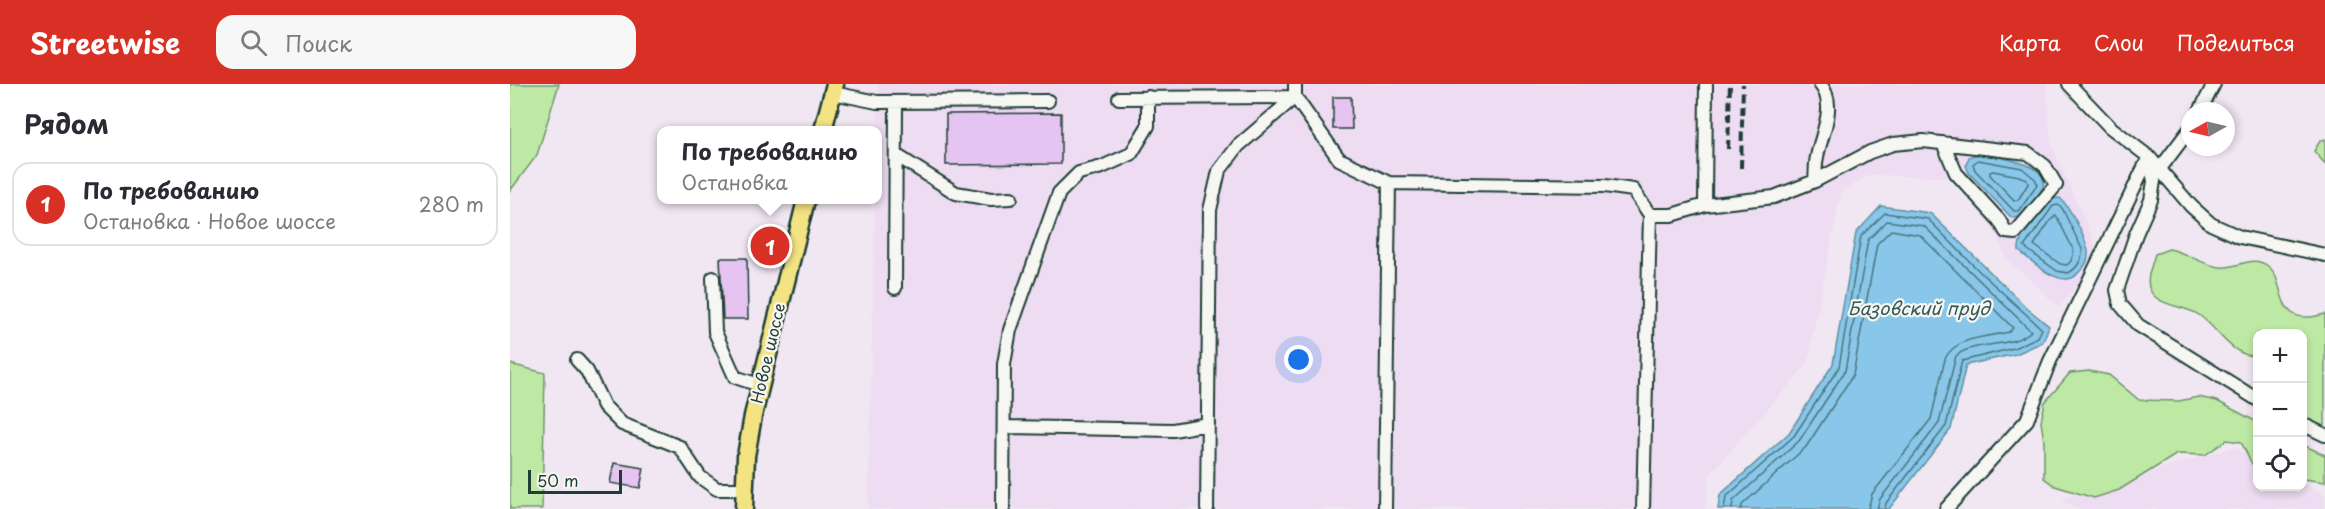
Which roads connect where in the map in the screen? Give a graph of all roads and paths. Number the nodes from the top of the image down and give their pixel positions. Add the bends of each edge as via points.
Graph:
1 (1295, 84) edge
2 (1706, 84) edge
3 (1820, 84) edge
4 (2069, 84) edge
5 (2214, 84) edge
6 (834, 88) edge
7 (1148, 97) junction
8 (1295, 97) junction
9 (1119, 98) dead end
10 (1048, 101) dead end
11 (896, 102) junction
12 (2205, 102) edge
13 (824, 126) edge
14 (2181, 141) edge
15 (1943, 143) junction
16 (896, 155) junction
17 (2149, 157) junction
18 (2159, 170) junction
19 (1815, 181) junction
20 (1389, 183) junction
21 (1011, 198) dead end
22 (805, 204) edge
23 (1705, 205) junction
24 (1650, 215) junction
25 (2325, 255) edge
26 (713, 278) dead end
27 (895, 288) dead end
28 (577, 360) dead end
29 (759, 385) junction
30 (2253, 397) edge
31 (1208, 424) junction
32 (2307, 426) edge
33 (1005, 427) junction
34 (2325, 435) edge
35 (745, 489) junction
36 (744, 509) edge
37 (1003, 509) edge
38 (1207, 509) edge
39 (1385, 509) edge
40 (1643, 509) edge
41 (1946, 509) edge

1 - 8 street
2 - 23 street
3 - 19 street via 1826,91 1827,125 1817,156
4 - 17 street via 2110,127
5 - 12 street
6 - 11 street via 855,99
6 - 13 main road
7 - 8 street
7 - 9 street
7 - 33 street via 1148,126 1131,154 1102,168 1079,173 1059,193 1010,330 1004,364
8 - 20 street via 1339,159
8 - 31 street via 1238,146 1218,171 1210,210
10 - 11 street
11 - 16 street
14 - 18 street
15 - 15 street via 2028,153 2044,166 2056,185 2015,233 2006,232 1956,173
15 - 19 street via 1893,144
16 - 21 street via 956,193
16 - 27 street
17 - 18 street
17 - 30 street via 2154,181 2151,200 2120,278 2120,304 2138,326
17 - 41 street via 2050,361 2026,420
18 - 25 street via 2211,224 2240,237
19 - 23 street via 1774,197
20 - 24 street via 1605,186 1633,190
20 - 39 street
22 - 29 main road, Новое шоссе
23 - 24 street via 1672,215
24 - 40 street
26 - 29 street via 715,332 735,376
28 - 35 street via 604,406 622,424 680,447 700,477 717,489
29 - 35 main road, Новое шоссе via 746,456
31 - 33 street via 1173,430
31 - 38 street
32 - 34 street
33 - 37 street
35 - 36 main road, Новое шоссе

